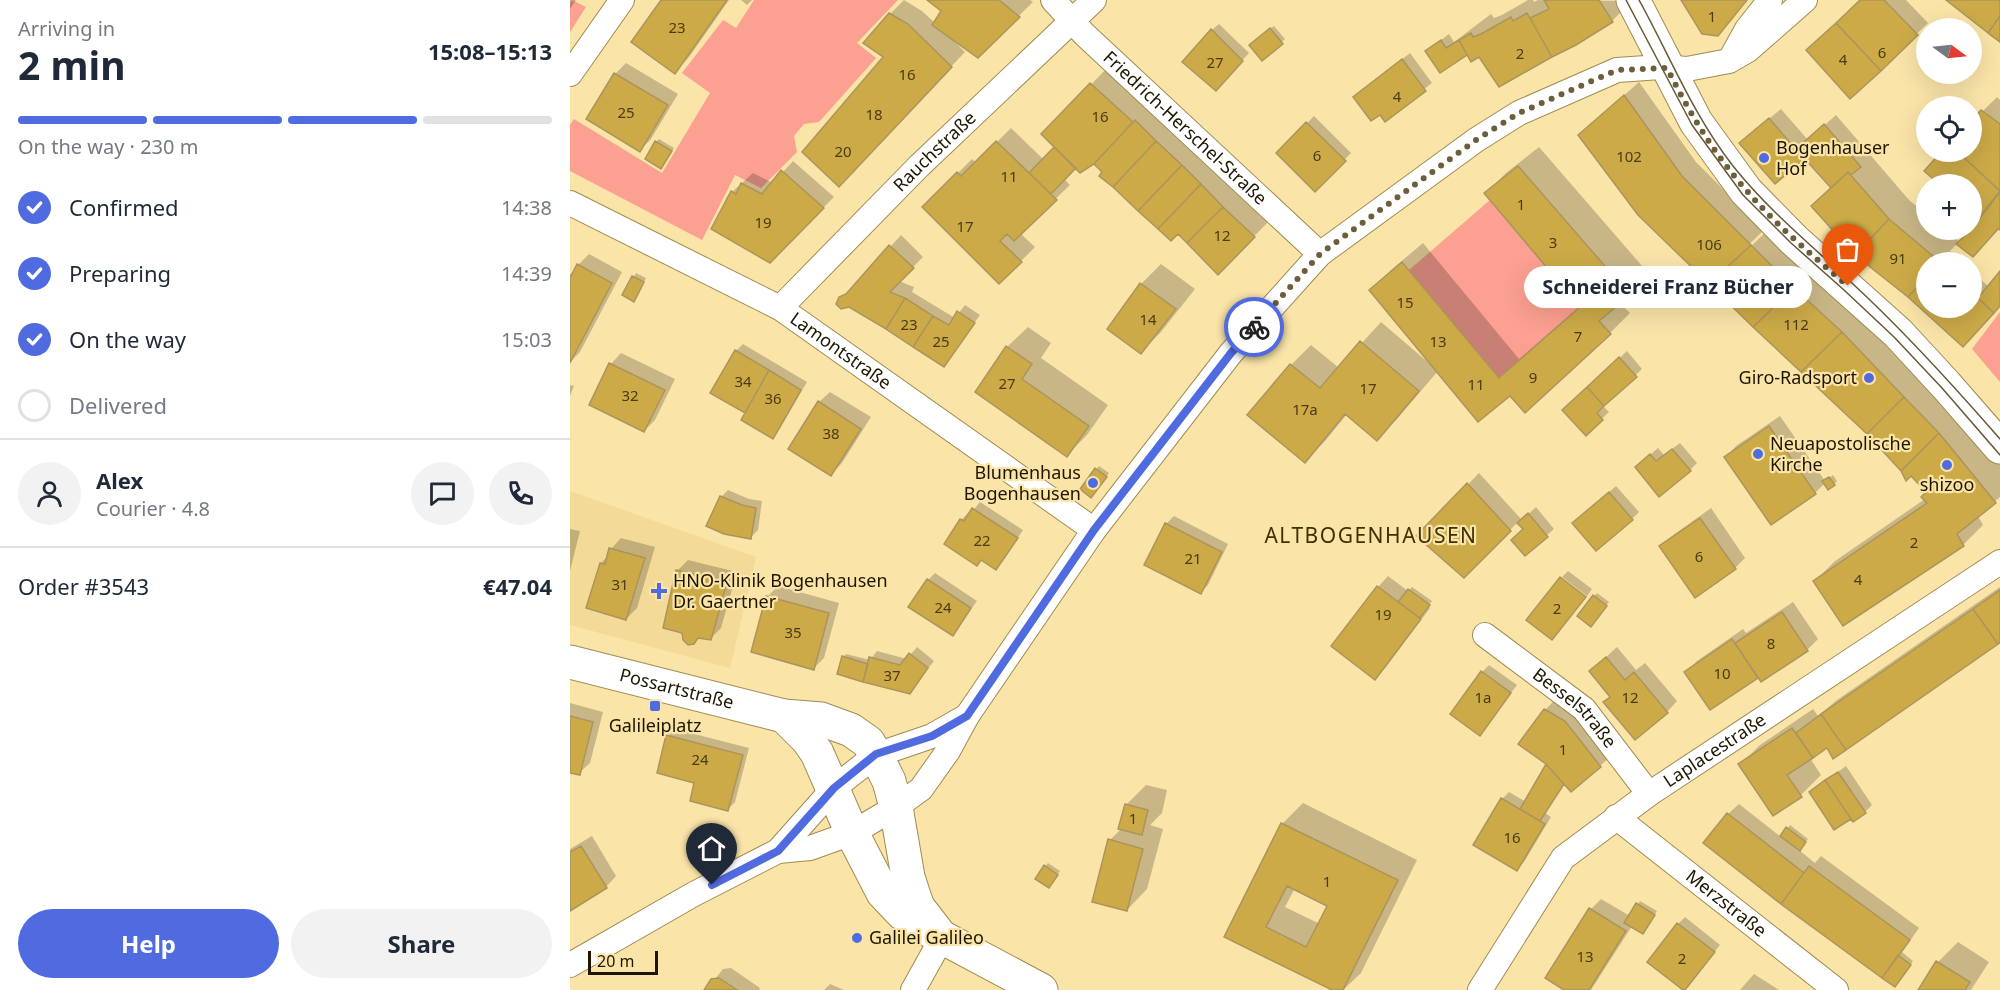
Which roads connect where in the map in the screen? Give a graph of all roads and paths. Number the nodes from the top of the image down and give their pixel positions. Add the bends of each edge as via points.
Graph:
1 (622, 0) edge
2 (1053, 0) edge
3 (1094, 0) edge
4 (1633, 0) edge
5 (1770, 0) edge
6 (1805, 0) edge
7 (1072, 20) junction
8 (1729, 62) junction
9 (1667, 68) junction
10 (570, 74) edge
11 (570, 204) edge
12 (1320, 254) junction
13 (780, 308) junction
14 (2000, 447) edge
15 (1094, 530) junction
16 (2000, 562) edge
17 (1485, 635) dead end
18 (570, 662) edge
19 (784, 716) junction
20 (967, 716) junction
21 (876, 754) junction
22 (834, 788) junction
23 (1649, 794) junction
24 (896, 807) junction
25 (1616, 817) junction
26 (852, 832) junction
27 (778, 851) junction
28 (942, 938) junction
29 (570, 964) edge
30 (913, 990) edge
31 (1041, 990) edge
32 (1480, 990) edge
33 (1836, 990) edge

1 - 10 street
2 - 7 street, Friedrich-Herschel-Straße
3 - 7 street, Rauchstraße
4 - 9 street
5 - 8 street via 1747,29
6 - 8 street
7 - 12 street, Friedrich-Herschel-Straße
7 - 13 street, Rauchstraße via 919,166
8 - 9 street
9 - 12 street via 1617,70 1519,113
9 - 14 street via 1696,122 1746,191 1794,240 1898,333
11 - 13 street, Lamontstraße
12 - 15 street via 1231,353
13 - 15 street, Lamontstraße
15 - 20 street
16 - 23 street, Laplacestraße
17 - 23 street, Besselstraße via 1584,709
18 - 19 street, Possartstraße
19 - 21 street via 821,720 851,730 868,742
19 - 22 street via 808,740
20 - 21 street via 932,736
20 - 24 street via 921,789
21 - 22 street
21 - 24 street
22 - 26 street
22 - 27 street
23 - 25 street, Laplacestraße
24 - 26 street
24 - 28 street via 914,896
25 - 32 street, Laplacestraße via 1563,858
25 - 33 street, Merzstraße
26 - 27 street via 810,848
26 - 28 street via 883,893 902,913
27 - 29 street
28 - 30 street
28 - 31 street

